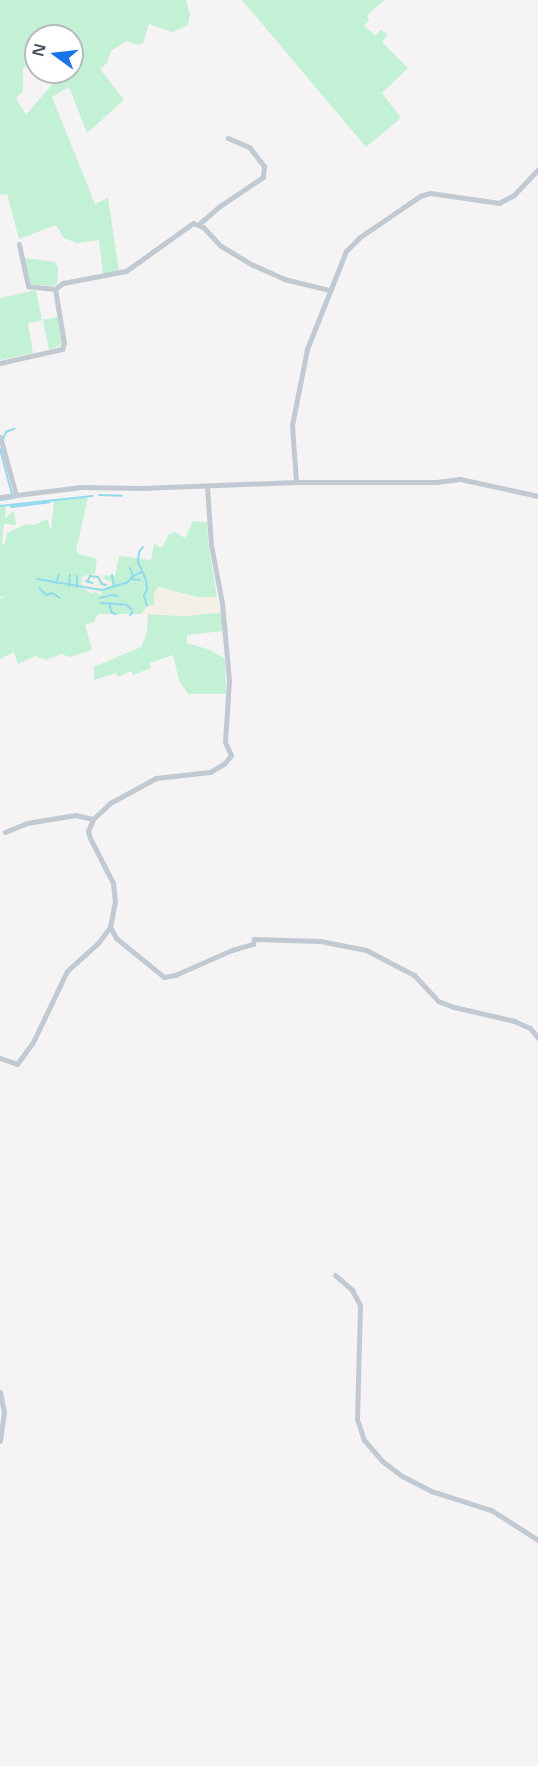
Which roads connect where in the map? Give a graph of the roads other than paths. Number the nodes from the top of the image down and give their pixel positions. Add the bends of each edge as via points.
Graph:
1 (228, 138) dead end
2 (538, 169) edge
3 (199, 224) junction
4 (19, 244) dead end
5 (55, 289) junction
6 (329, 290) junction
7 (0, 363) edge
8 (0, 437) edge
9 (296, 482) junction
10 (207, 487) junction
11 (16, 495) junction
12 (538, 496) edge
13 (0, 497) edge
14 (93, 819) junction
15 (5, 832) dead end
16 (110, 927) junction
17 (116, 938) junction
18 (98, 943) junction
19 (538, 1038) edge
20 (0, 1058) edge
21 (335, 1275) dead end
22 (0, 1392) edge
23 (0, 1441) edge
24 (538, 1539) edge

1 - 3 street via 249,147 264,166 263,177
2 - 6 street via 514,195 500,203 430,193 411,202 354,242
3 - 5 street via 186,226 126,271 63,283
3 - 6 street via 221,246 253,265 284,279
4 - 5 street via 28,286
5 - 7 street via 62,349
6 - 9 street via 307,349 292,425
8 - 11 street
9 - 10 street
9 - 12 street via 460,479
10 - 11 street via 81,487
10 - 14 street via 229,680 225,742 231,755 210,772 156,778 110,803
11 - 13 street
14 - 15 street via 75,815 27,823
14 - 16 street via 88,831 90,838 113,883
16 - 17 street
16 - 18 street
17 - 18 street
17 - 19 street via 164,977 253,944 254,939 320,941 366,950 414,975 438,1001 514,1021 530,1028
18 - 20 street via 67,971 33,1042 17,1064
21 - 24 street via 352,1290 360,1305 357,1419 364,1440 402,1476 431,1491 491,1510
22 - 23 street via 4,1412

